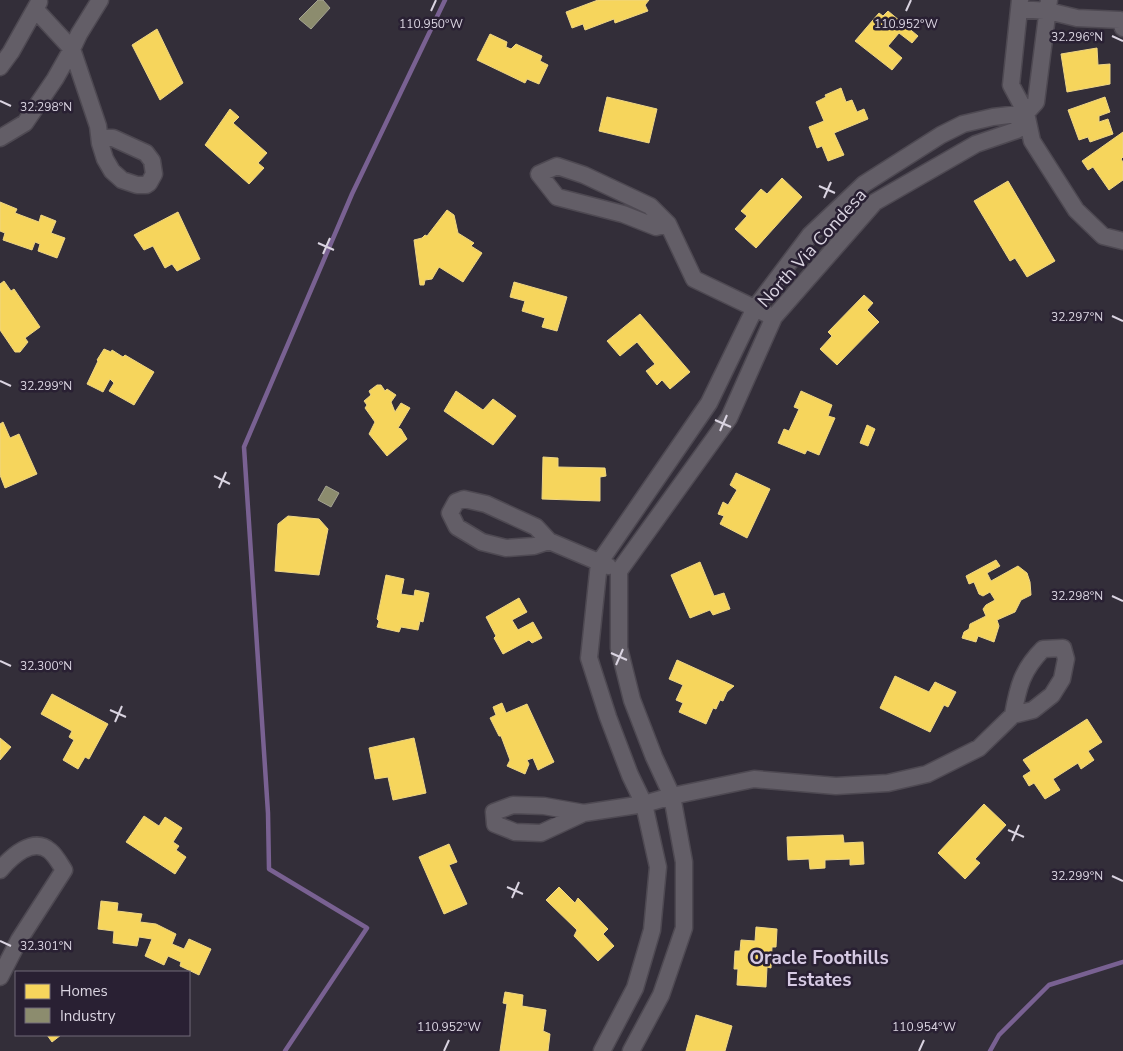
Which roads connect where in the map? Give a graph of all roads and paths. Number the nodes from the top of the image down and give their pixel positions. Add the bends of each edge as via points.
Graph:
1 (100, 0) edge
2 (1019, 4) edge
3 (38, 5) edge
4 (1049, 6) edge
5 (1123, 28) edge
6 (72, 49) junction
7 (0, 68) edge
8 (1026, 113) junction
9 (0, 138) edge
10 (100, 138) dead end
11 (668, 224) junction
12 (1123, 241) edge
13 (755, 308) junction
14 (774, 318) junction
15 (549, 541) junction
16 (599, 563) junction
17 (619, 571) junction
18 (1014, 715) dead end
19 (672, 796) junction
20 (644, 804) junction
21 (584, 813) dead end
22 (0, 870) edge
23 (0, 977) edge
24 (602, 1051) edge
25 (631, 1051) edge

1 - 6 street
2 - 4 street
2 - 8 street via 1010,84
3 - 6 street
3 - 7 street
4 - 5 street via 1077,18 1120,20
4 - 8 street via 1036,102
6 - 9 street via 24,123
6 - 10 street
8 - 12 street via 1032,141 1076,210 1104,236
8 - 13 street, North Via Condesa via 963,124 864,184 810,235
8 - 14 street, North Via Condesa via 1016,130 976,144 875,202
11 - 11 street via 650,206 584,175 557,166 539,174 557,197 656,226
11 - 13 street via 694,279
13 - 14 street
13 - 16 street, North Via Condesa via 709,403
14 - 17 street, North Via Condesa via 729,418
15 - 15 street via 536,527 486,504 464,499 456,502 450,513 457,527 482,542 506,548 534,546
15 - 16 street
16 - 17 street
16 - 20 street, North Via Condesa via 589,658 608,718
17 - 19 street via 619,648 632,700
18 - 19 street via 979,748 927,774 888,783 836,786 754,779
19 - 20 street
19 - 25 street via 684,862 684,928 662,994
20 - 21 street
20 - 24 street, North Via Condesa via 658,867 652,930 635,988
22 - 23 street via 7,861 28,847 38,845 49,850 64,870 19,940

